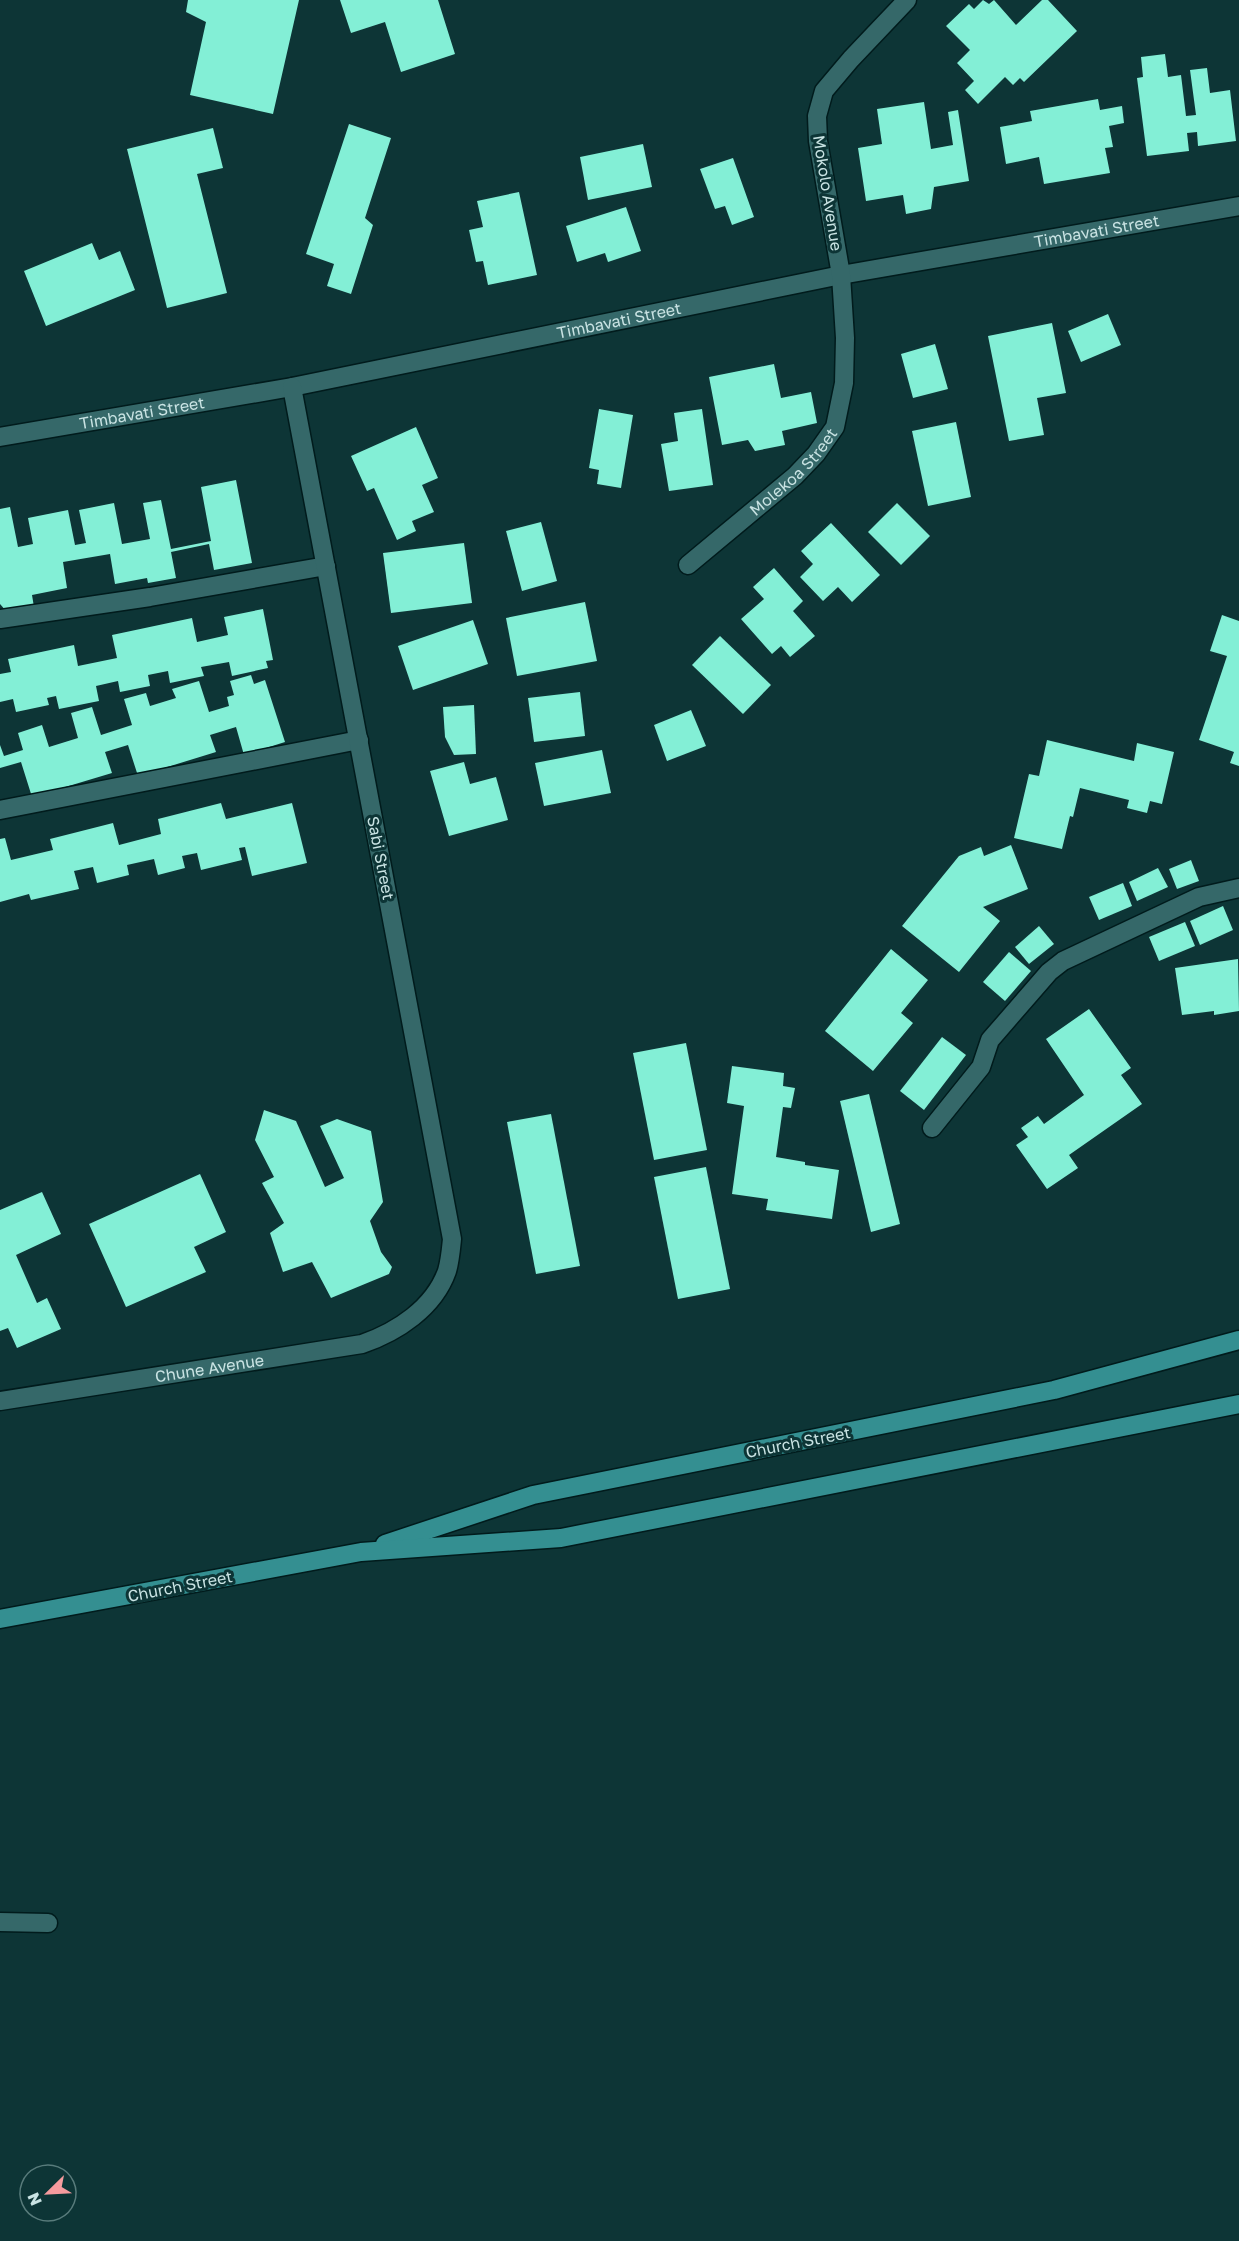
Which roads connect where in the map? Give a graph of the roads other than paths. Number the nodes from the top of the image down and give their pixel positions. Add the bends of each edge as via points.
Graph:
1 (907, 0) edge
2 (1239, 206) edge
3 (841, 275) junction
4 (292, 387) junction
5 (0, 438) edge
6 (688, 565) dead end
7 (326, 566) junction
8 (0, 619) edge
9 (359, 740) junction
10 (0, 810) edge
11 (1239, 888) edge
12 (932, 1128) dead end
13 (412, 1317) joint
14 (1239, 1340) edge
15 (0, 1401) edge
16 (1239, 1404) edge
17 (361, 1552) junction
18 (0, 1619) edge
19 (0, 1922) edge
20 (48, 1923) dead end

1 - 3 street, Mokolo Avenue via 824,91 817,116
2 - 3 street, Timbavati Street
3 - 4 street, Timbavati Street
3 - 6 street, Molekoa Street via 844,383 835,427 795,476
4 - 5 street, Timbavati Street
4 - 7 street, Sabi Street
7 - 8 street
7 - 9 street, Sabi Street
9 - 10 street
9 - 13 street, Sabi Street via 452,1239 447,1270 436,1293
11 - 12 street via 1199,897 1063,961 990,1041 981,1067
13 - 15 street, Chune Avenue via 386,1335 362,1344
14 - 17 main road, Church Street via 1054,1390 533,1495
16 - 17 main road, Church Street via 561,1538
17 - 18 main road, Church Street
19 - 20 street

